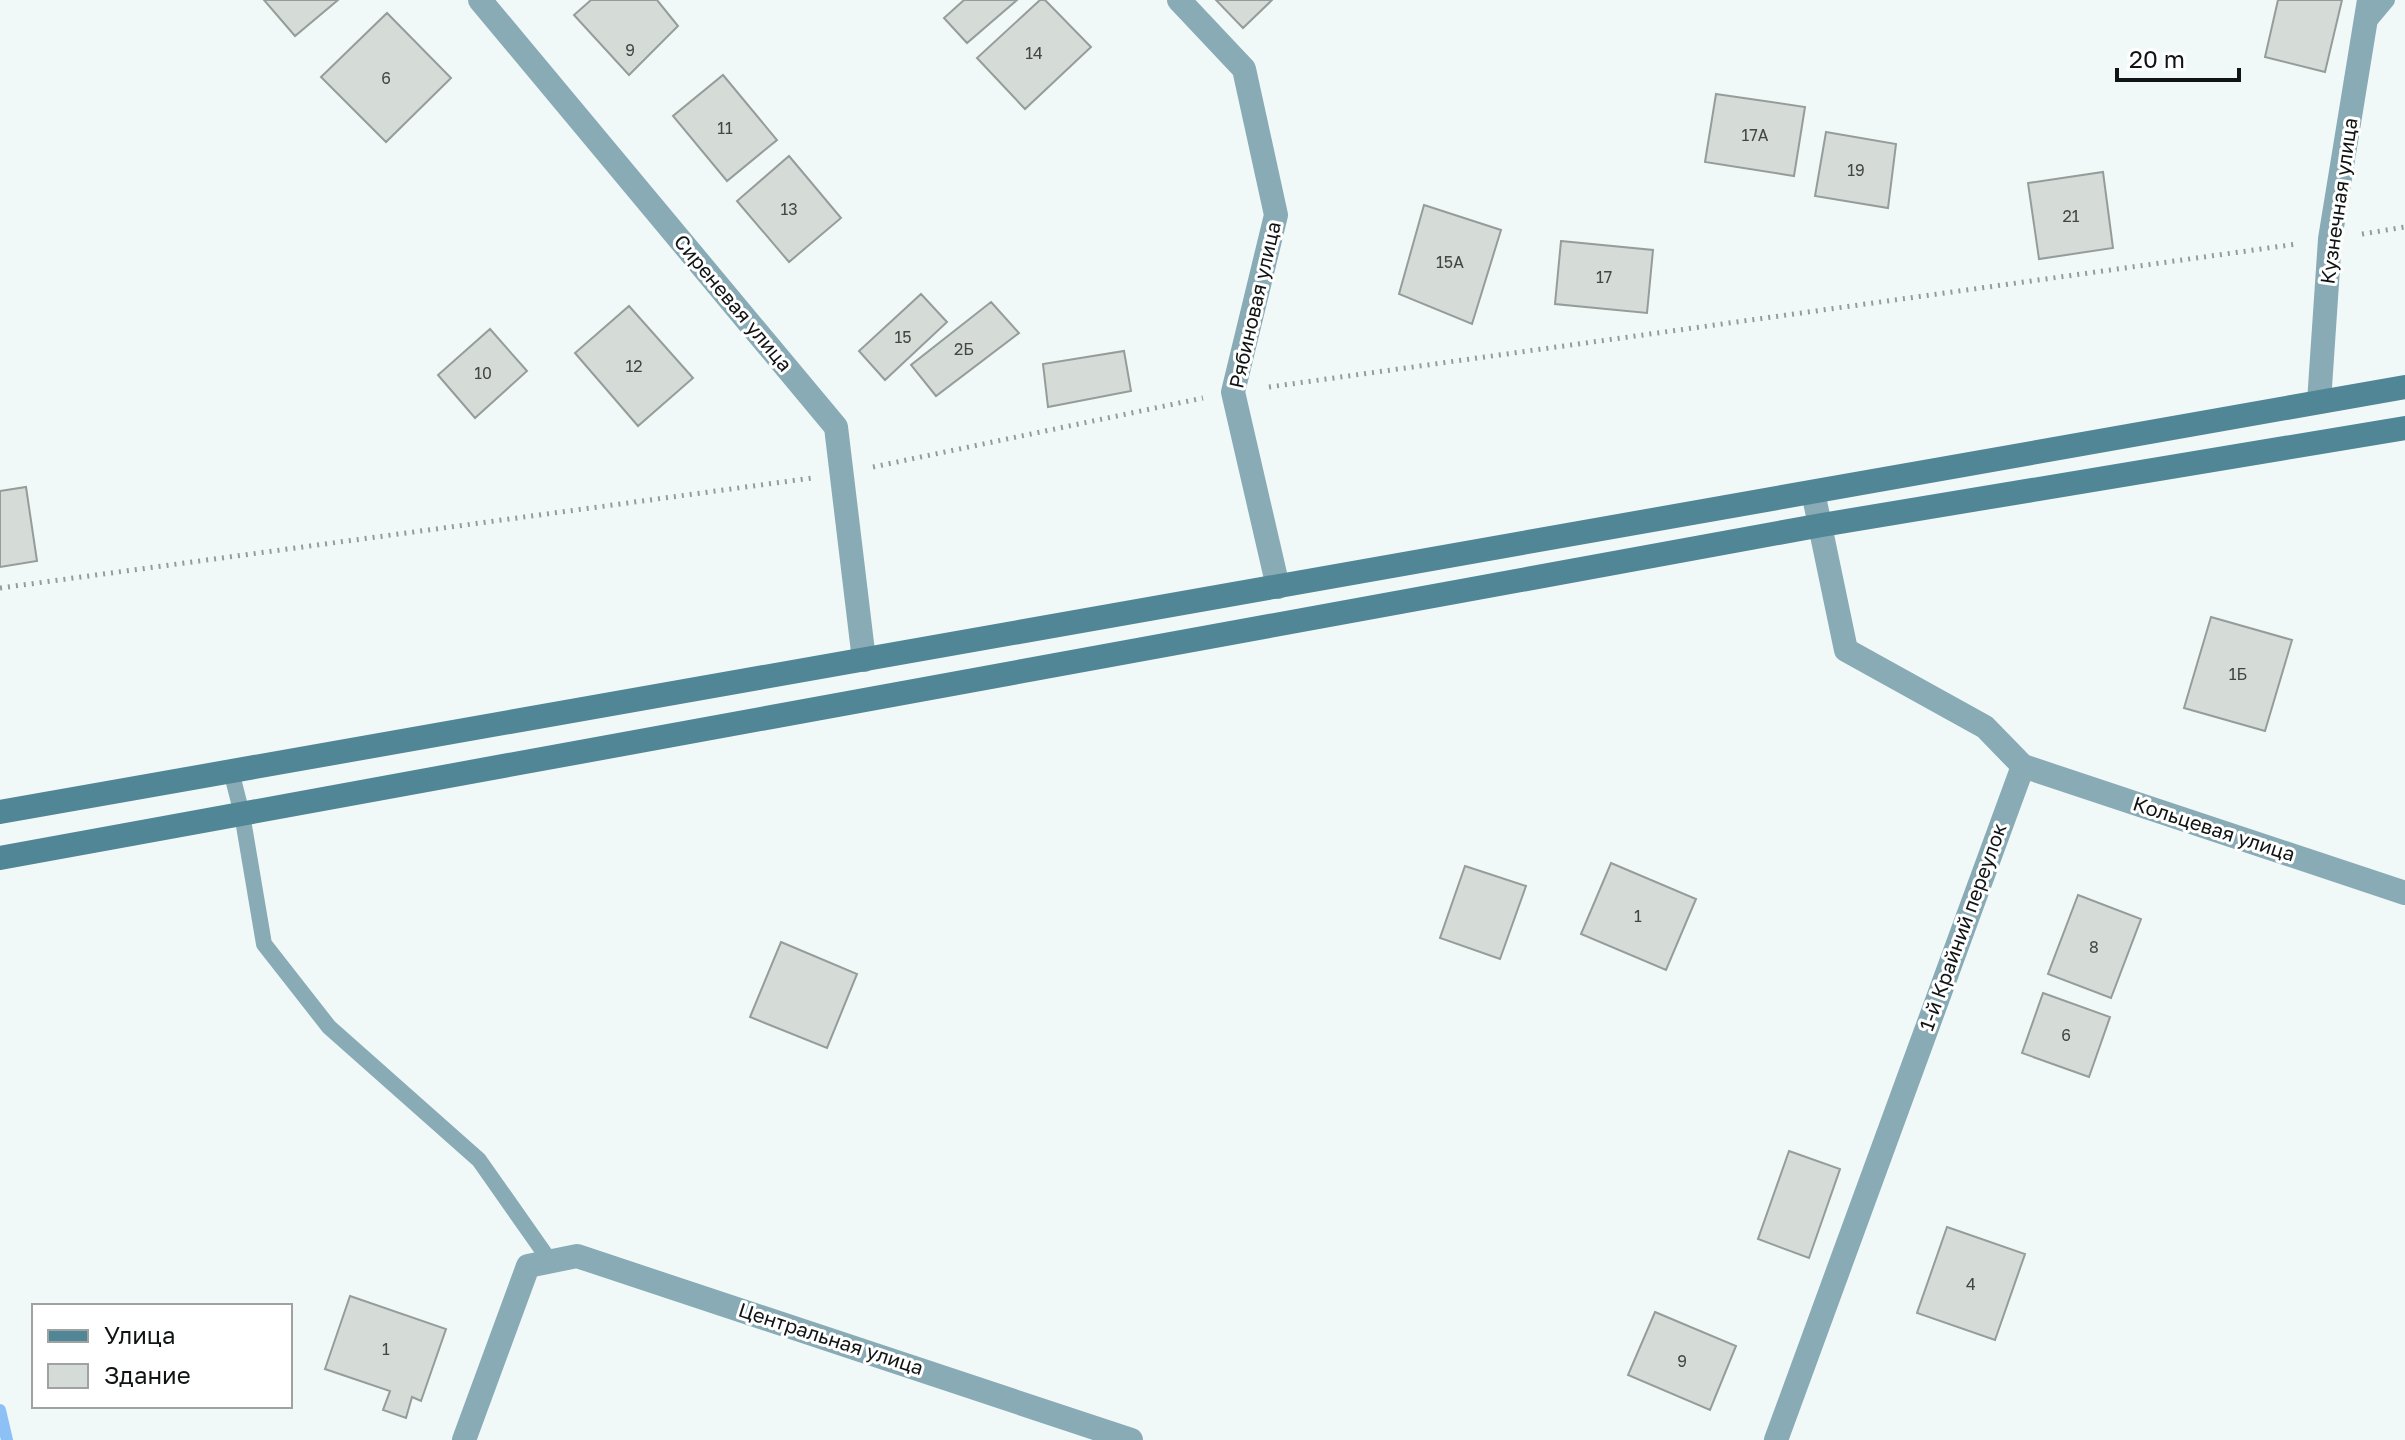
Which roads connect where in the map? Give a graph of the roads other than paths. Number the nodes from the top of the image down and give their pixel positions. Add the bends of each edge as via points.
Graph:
1 (480, 0) edge
2 (1179, 0) edge
3 (2369, 0) edge
4 (2387, 0) edge
5 (2365, 26) junction
6 (2405, 387) edge
7 (2319, 402) junction
8 (2405, 428) edge
9 (1813, 492) junction
10 (1822, 525) junction
11 (1278, 587) junction
12 (864, 660) junction
13 (2023, 766) junction
14 (231, 771) junction
15 (6, 811) edge
16 (242, 814) junction
17 (0, 858) edge
18 (2405, 893) edge
19 (539, 1263) junction
20 (464, 1440) edge
21 (1131, 1440) edge
22 (1776, 1440) edge

1 - 12 street, Сиреневая улица via 836,427
2 - 11 street, Рябиновая улица via 1244,69 1276,215 1233,392
3 - 5 street, Кузнечная улица
4 - 5 lane
5 - 7 street, Кузнечная улица via 2330,239
6 - 7 main road
7 - 9 main road
8 - 10 main road
9 - 10 street
9 - 11 main road
10 - 13 street via 1846,650 1985,727
10 - 16 main road
11 - 12 main road
12 - 14 main road
13 - 18 street, Кольцевая улица
13 - 22 street, 1-й Крайний переулок
14 - 15 main road
14 - 16 lane
16 - 17 main road
16 - 19 lane via 264,944 329,1027 479,1160
19 - 20 street
19 - 21 street, Центральная улица via 577,1256

